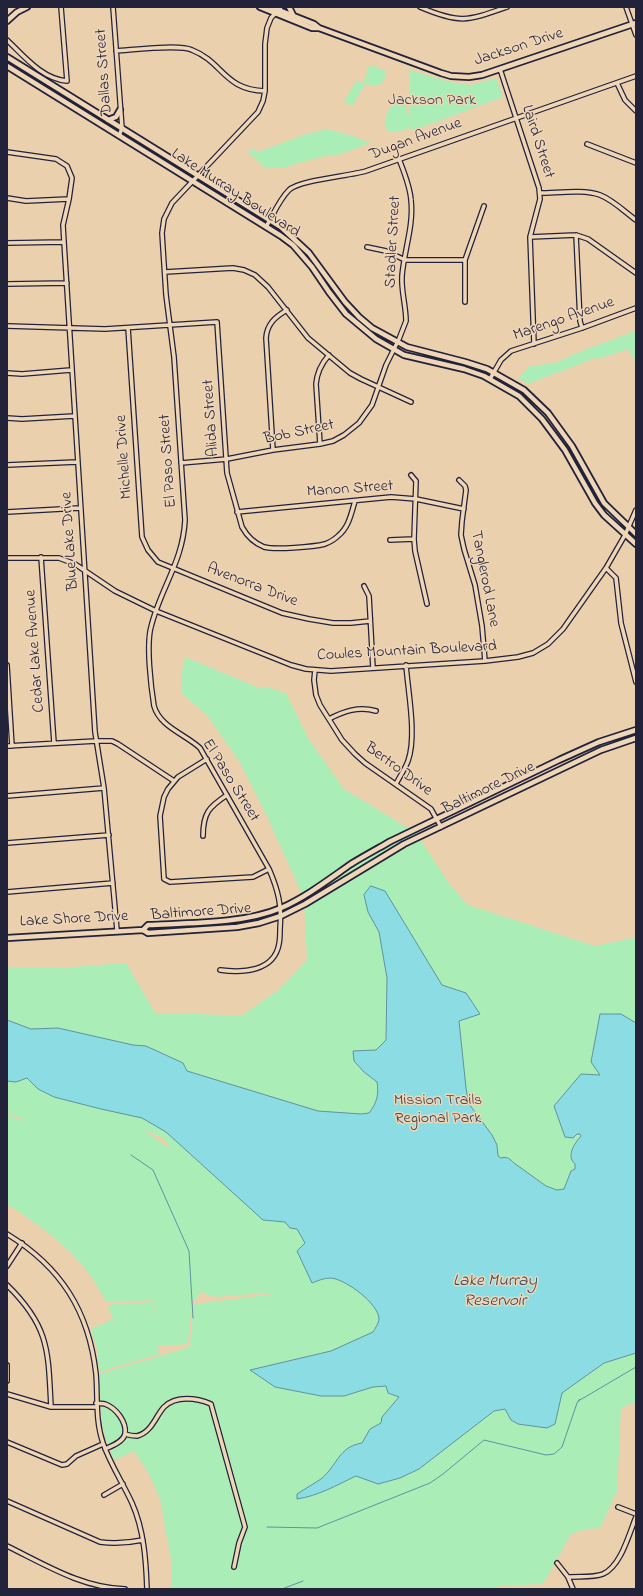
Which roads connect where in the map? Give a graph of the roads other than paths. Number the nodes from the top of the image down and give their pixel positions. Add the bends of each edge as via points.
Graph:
1 (27, 7) edge
2 (61, 7) edge
3 (113, 7) edge
4 (260, 7) edge
5 (271, 7) edge
6 (289, 7) edge
7 (420, 7) edge
8 (506, 7) edge
9 (626, 7) edge
10 (425, 8) edge
11 (278, 10) edge
12 (294, 16) junction
13 (7, 21) edge
14 (634, 23) edge
15 (319, 28) junction
16 (636, 35) edge
17 (7, 40) edge
18 (116, 51) junction
19 (7, 57) edge
20 (7, 66) edge
21 (500, 69) junction
22 (636, 76) edge
23 (616, 83) junction
24 (265, 91) junction
25 (120, 110) junction
26 (636, 111) edge
27 (516, 118) junction
28 (108, 120) junction
29 (122, 128) junction
30 (119, 136) junction
31 (587, 144) dead end
32 (7, 152) edge
33 (399, 159) junction
34 (636, 163) edge
35 (198, 175) junction
36 (192, 181) junction
37 (540, 193) junction
38 (7, 198) edge
39 (69, 199) junction
40 (484, 206) dead end
41 (636, 219) edge
42 (270, 220) junction
43 (266, 227) junction
44 (576, 235) junction
45 (530, 237) junction
46 (64, 242) junction
47 (7, 243) edge
48 (367, 247) dead end
49 (405, 260) junction
50 (464, 260) junction
51 (165, 272) junction
52 (636, 273) edge
53 (67, 283) junction
54 (7, 284) edge
55 (465, 302) dead end
56 (636, 308) edge
57 (287, 310) junction
58 (169, 325) junction
59 (7, 326) edge
60 (128, 328) junction
61 (582, 328) junction
62 (68, 329) junction
63 (397, 342) junction
64 (534, 344) junction
65 (394, 349) junction
66 (329, 355) junction
67 (71, 370) junction
68 (494, 372) junction
69 (7, 373) edge
70 (490, 379) junction
71 (377, 387) junction
72 (530, 395) junction
73 (525, 401) junction
74 (411, 402) dead end
75 (74, 416) junction
76 (7, 418) edge
77 (320, 444) junction
78 (273, 450) junction
79 (227, 459) junction
80 (77, 462) junction
81 (181, 463) junction
82 (7, 465) edge
83 (411, 475) dead end
84 (460, 480) dead end
85 (416, 499) junction
86 (355, 501) junction
87 (80, 508) junction
88 (464, 510) junction
89 (636, 510) edge
90 (7, 512) edge
91 (237, 512) junction
92 (627, 531) junction
93 (636, 534) edge
94 (414, 539) junction
95 (390, 540) dead end
96 (636, 544) edge
97 (41, 557) junction
98 (7, 558) edge
99 (174, 568) junction
100 (606, 568) junction
101 (84, 569) junction
102 (364, 586) dead end
103 (427, 604) dead end
104 (156, 611) junction
105 (370, 621) junction
106 (485, 660) junction
107 (7, 665) edge
108 (406, 665) junction
109 (373, 668) junction
110 (316, 670) junction
111 (636, 682) edge
112 (376, 712) dead end
113 (328, 719) junction
114 (636, 730) edge
115 (636, 738) edge
116 (96, 741) junction
117 (599, 742) junction
118 (54, 743) junction
119 (7, 746) edge
120 (12, 746) junction
121 (603, 749) junction
122 (207, 759) junction
123 (174, 781) junction
124 (396, 784) junction
125 (104, 788) junction
126 (227, 795) junction
127 (7, 796) edge
128 (437, 819) junction
129 (441, 827) junction
130 (109, 836) junction
131 (204, 836) dead end
132 (7, 844) edge
133 (269, 869) junction
134 (113, 883) junction
135 (7, 892) edge
136 (281, 908) junction
137 (281, 916) junction
138 (117, 930) junction
139 (143, 930) junction
140 (7, 938) edge
141 (220, 970) dead end
142 (7, 1234) edge
143 (22, 1243) junction
144 (7, 1266) edge
145 (7, 1285) edge
146 (7, 1365) edge
147 (7, 1381) edge
148 (7, 1394) edge
149 (96, 1405) junction
150 (51, 1407) junction
151 (125, 1434) junction
152 (7, 1442) edge
153 (103, 1444) junction
154 (105, 1448) junction
155 (123, 1484) junction
156 (104, 1495) dead end
157 (7, 1501) edge
158 (618, 1507) dead end
159 (636, 1514) edge
160 (636, 1517) edge
161 (143, 1540) junction
162 (7, 1546) edge
163 (557, 1563) dead end
164 (234, 1567) dead end
165 (568, 1577) junction
166 (125, 1589) edge
167 (147, 1589) edge
168 (573, 1589) edge

1 - 13 main road
2 - 17 street via 67,81 57,80 33,65
3 - 18 street, Dallas Street
4 - 11 main road, Jackson Drive
5 - 11 main road, Jackson Drive
6 - 12 main road
7 - 10 street
8 - 10 street via 476,18 463,19 444,17
9 - 14 street
11 - 12 main road, Jackson Drive
11 - 15 main road, Jackson Drive via 312,28
11 - 24 street, El Paso Street via 269,21 266,33
12 - 15 main road, Jackson Drive
14 - 16 street
14 - 21 main road, Jackson Drive
15 - 21 main road, Jackson Drive via 450,76 482,75
18 - 24 street via 188,48 204,56 238,85 248,90
18 - 25 street, Dallas Street
19 - 28 main road, Lake Murray Boulevard
20 - 30 main road, Lake Murray Boulevard
21 - 27 street, Laird Street
22 - 23 street, Dugan Avenue
23 - 26 street via 625,100
23 - 27 street, Dugan Avenue
24 - 35 street, El Paso Street via 261,106 253,118
25 - 28 main road via 116,117
25 - 29 street, Dallas Street
27 - 33 street, Dugan Avenue
27 - 37 street, Laird Street
28 - 29 main road, Lake Murray Boulevard
29 - 30 street, Dallas Street
29 - 35 main road, Lake Murray Boulevard
30 - 36 main road, Lake Murray Boulevard
31 - 34 street
32 - 39 street, Blue Lake Drive via 54,158 64,164 70,172 72,182
33 - 42 street, Dugan Avenue via 362,172 295,186 285,195
33 - 49 street, Stadler Street via 411,201
35 - 36 street, El Paso Street
35 - 42 main road, Lake Murray Boulevard
36 - 43 main road, Lake Murray Boulevard
36 - 51 street, El Paso Street via 172,203 164,220 162,233
37 - 41 street via 596,194
37 - 45 street, Laird Street
38 - 39 street via 26,201
39 - 46 street, Blue Lake Drive via 63,225
40 - 50 street
42 - 43 street, Dugan Avenue
42 - 63 main road, Lake Murray Boulevard via 305,248 359,317 372,328
43 - 65 main road, Lake Murray Boulevard via 287,241 302,256 356,324
44 - 45 street
44 - 52 street via 588,239
44 - 61 street
45 - 64 street, Laird Street
46 - 47 street
46 - 53 street, Blue Lake Drive
48 - 49 street via 386,251
49 - 50 street
49 - 63 street, Stadler Street via 402,276 406,321
50 - 55 street
51 - 57 street via 233,268 244,270 262,281
51 - 58 street, El Paso Street
53 - 54 street
53 - 62 street, Blue Lake Drive
56 - 61 street, Marengo Avenue
57 - 66 street via 308,338
57 - 78 street via 271,322 266,338
58 - 60 street
58 - 79 street, Alida Street via 217,322
58 - 81 street, El Paso Street via 174,357
59 - 62 street
60 - 62 street
60 - 99 street, Michelle Drive via 142,537 156,559
61 - 64 street, Marengo Avenue
62 - 67 street, Blue Lake Drive
63 - 65 street, Stadler Street
63 - 68 main road, Lake Murray Boulevard
64 - 68 street, Marengo Avenue via 508,353
65 - 70 main road, Lake Murray Boulevard via 404,355 464,369
65 - 71 street, Bob Street
66 - 71 street via 350,373
66 - 77 street via 316,375
67 - 69 street
67 - 75 street, Blue Lake Drive
68 - 70 street, Marengo Avenue
68 - 72 main road, Lake Murray Boulevard
70 - 73 main road, Lake Murray Boulevard
71 - 74 street
71 - 77 street, Bob Street via 372,405 359,423 339,438
72 - 73 main road
72 - 92 main road, Lake Murray Boulevard via 554,420 602,499
73 - 92 main road, Lake Murray Boulevard via 565,450 595,504 604,515
75 - 76 street
75 - 80 street, Blue Lake Drive
77 - 78 street, Bob Street
78 - 79 street, Bob Street
79 - 81 street, Bob Street
79 - 91 street, Alida Street via 228,479
80 - 82 street
80 - 87 street, Blue Lake Drive
81 - 99 street, El Paso Street via 185,526
83 - 85 street via 416,481
84 - 88 street, Tanglerod Lane via 466,490
85 - 86 street, Manon Street via 391,497
85 - 88 street, Manon Street
85 - 94 street
86 - 91 street, Manon Street
86 - 91 street, Alida Street via 347,526 335,539 322,544 276,549 263,546 249,537
87 - 90 street
87 - 101 street, Blue Lake Drive
88 - 106 street, Tanglerod Lane via 461,526 463,545 475,585
89 - 92 street, Cowles Mountain Boulevard
92 - 93 main road, Lake Murray Boulevard
92 - 96 main road, Lake Murray Boulevard
92 - 100 street, Cowles Mountain Boulevard
94 - 95 street
94 - 103 street
97 - 98 street, Cowles Mountain Boulevard
97 - 101 street, Cowles Mountain Boulevard via 59,558
97 - 118 street, Cedar Lake Avenue
99 - 104 street, El Paso Street
99 - 105 street, Avenorra Drive via 282,613 333,623
100 - 106 street, Cowles Mountain Boulevard via 563,628 548,644 533,653 518,657
100 - 111 street via 616,578 621,623
101 - 104 street, Cowles Mountain Boulevard via 115,591
101 - 116 street, Blue Lake Drive
102 - 105 street via 369,596
104 - 110 street, Cowles Mountain Boulevard via 291,665
104 - 122 street, El Paso Street via 149,642 155,709 164,722 193,741
105 - 109 street
106 - 108 street, Cowles Mountain Boulevard
107 - 120 street
108 - 109 street, Cowles Mountain Boulevard
108 - 124 street via 412,747 409,761
109 - 110 street, Cowles Mountain Boulevard
110 - 113 street, Bertro Drive via 316,695
112 - 113 street via 367,708 352,709
113 - 124 street, Bertro Drive via 354,754
114 - 117 main road, Baltimore Drive
115 - 121 main road, Baltimore Drive
116 - 118 street
116 - 123 street via 112,741 118,744
116 - 125 street, Blue Lake Drive
117 - 121 street
117 - 128 main road, Baltimore Drive
118 - 120 street
119 - 120 street
121 - 129 main road, Baltimore Drive
122 - 123 street
122 - 126 street, El Paso Street
123 - 133 street via 166,793 160,812 164,879 170,882 253,877
124 - 128 street, Bertro Drive via 431,809
125 - 127 street
125 - 130 street, Blue Lake Drive
126 - 131 street via 206,815 203,824
126 - 133 street, El Paso Street
128 - 129 street, Bertro Drive
128 - 136 main road, Baltimore Drive via 368,854 301,898
129 - 137 main road, Baltimore Drive via 395,849
130 - 132 street
130 - 134 street, Blue Lake Drive
133 - 136 street, El Paso Street via 277,887
134 - 135 street
134 - 138 street, Blue Lake Drive
136 - 137 street, El Paso Street
136 - 139 main road, Baltimore Drive via 252,917 148,926
137 - 139 main road, Baltimore Drive via 237,927 148,933
137 - 141 street, El Paso Street via 279,945 269,962 256,970
138 - 139 main road, Lake Shore Drive
138 - 140 main road, Lake Shore Drive
142 - 143 street
143 - 144 street
143 - 149 street via 53,1270 77,1304 87,1327 93,1351
145 - 150 street via 23,1301 41,1330 49,1358
146 - 147 street
148 - 150 street
149 - 150 street
149 - 151 street via 105,1404 118,1413
149 - 153 street
151 - 154 street via 118,1442
151 - 164 street via 136,1436 147,1431 163,1408 171,1402 183,1398 202,1400 211,1404 245,1527
152 - 153 street via 62,1465
153 - 154 street
154 - 155 street
155 - 156 street
155 - 161 street
157 - 161 street via 100,1542 114,1544
158 - 159 street
160 - 165 street via 619,1559 611,1568 595,1576
161 - 167 street
162 - 166 street via 79,1580
163 - 165 street
165 - 168 street

